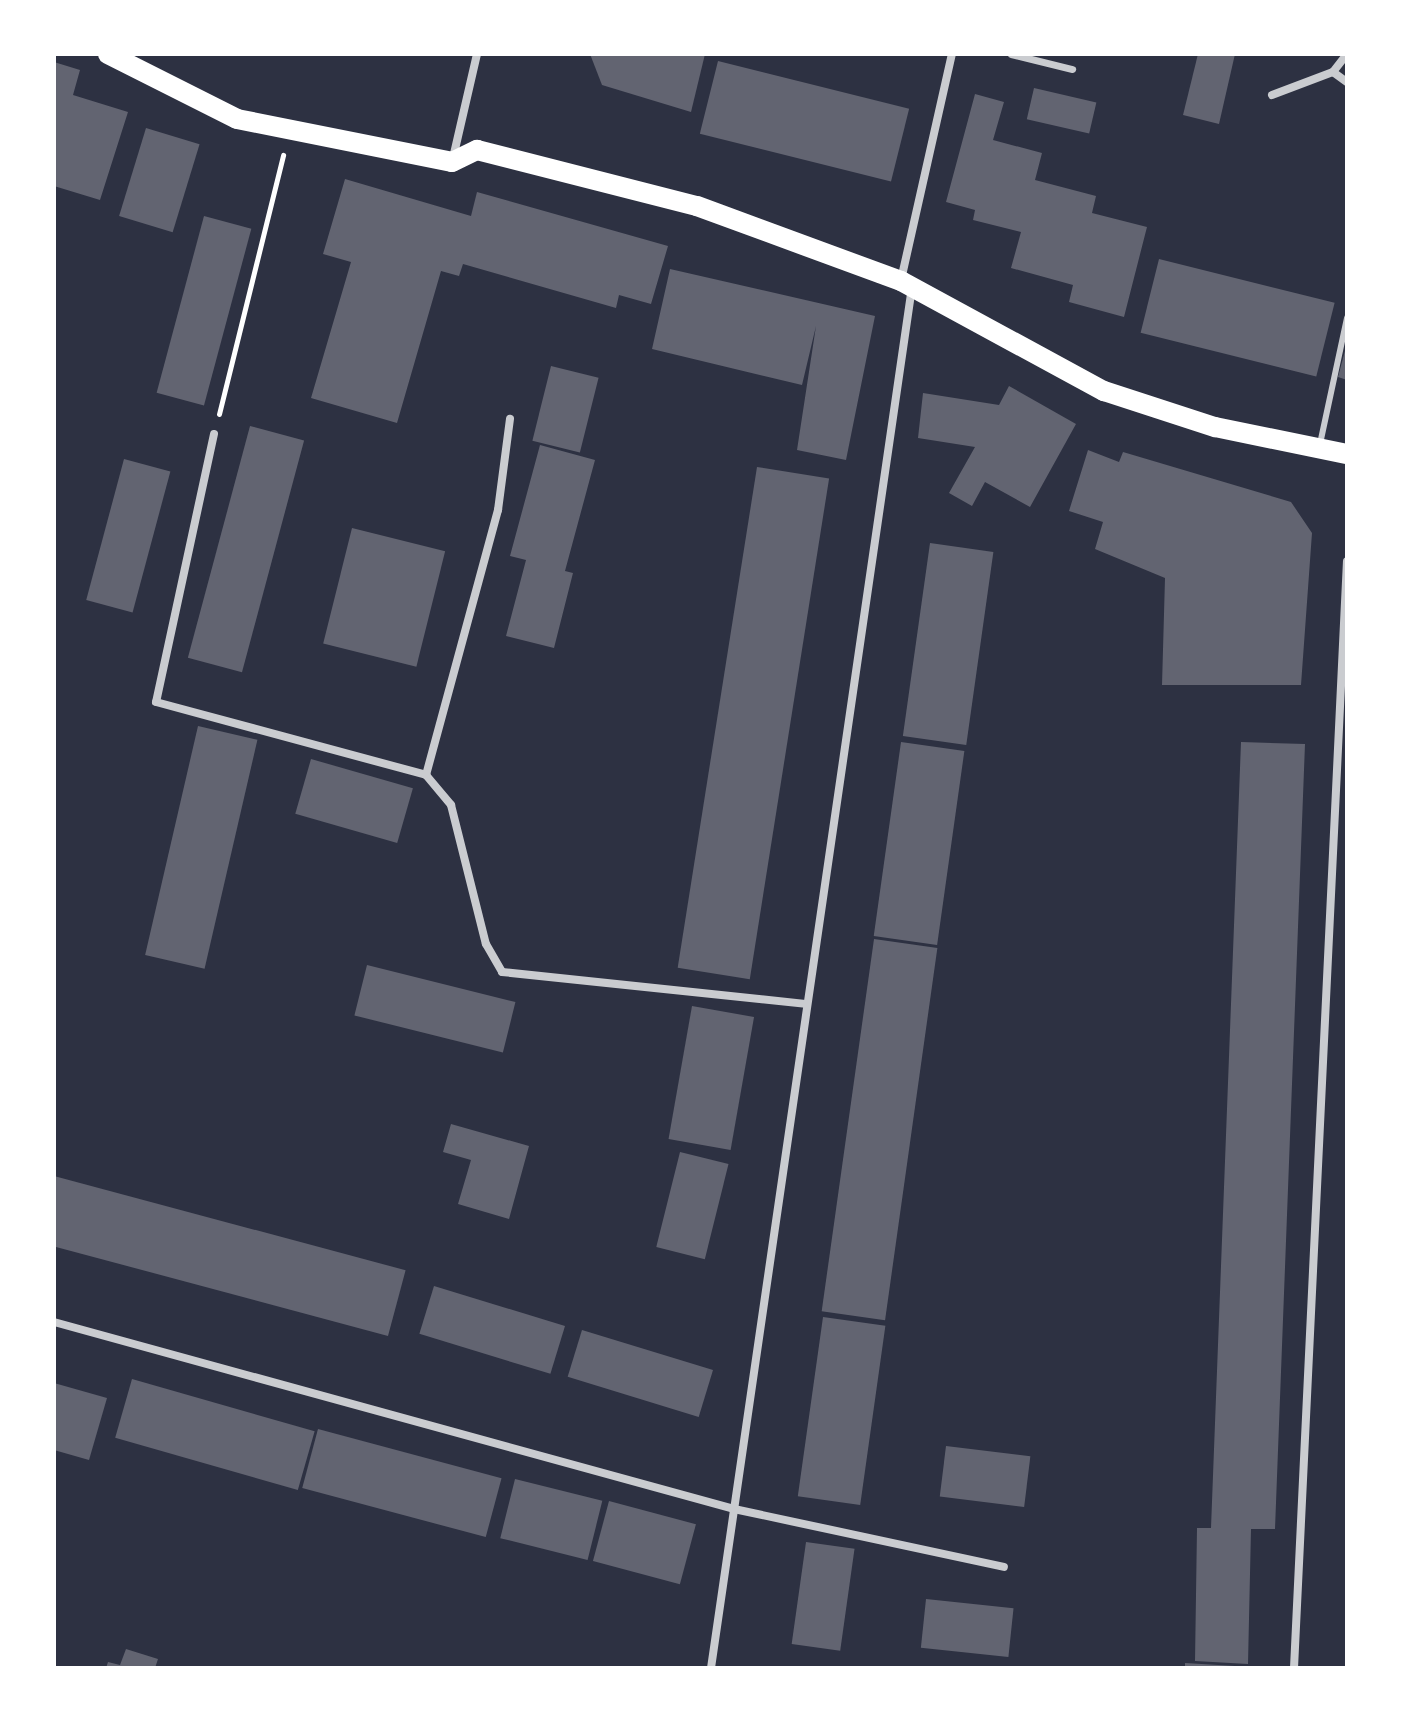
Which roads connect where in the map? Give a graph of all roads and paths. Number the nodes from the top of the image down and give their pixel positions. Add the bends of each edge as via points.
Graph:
1 (108, 54) edge
2 (146, 54) edge
3 (477, 54) edge
4 (952, 54) edge
5 (1011, 54) edge
6 (1347, 54) edge
7 (1072, 69) dead end
8 (1333, 72) junction
9 (141, 76) junction
10 (1347, 82) edge
11 (1272, 95) dead end
12 (289, 131) junction
13 (452, 162) junction
14 (906, 284) junction
15 (1347, 318) edge
16 (510, 419) dead end
17 (214, 434) joint
18 (1320, 447) junction
19 (1347, 454) edge
20 (1347, 561) edge
21 (426, 775) junction
22 (805, 1004) junction
23 (54, 1322) edge
24 (734, 1509) junction
25 (1004, 1567) dead end
26 (711, 1668) edge
27 (1294, 1668) edge

1 - 9 main road
2 - 9 lane
3 - 13 street
4 - 14 street
5 - 7 street
6 - 8 street
8 - 10 street
8 - 11 street
9 - 12 main road via 237,119
12 - 13 main road
12 - 17 path
13 - 14 main road via 477,150 697,206
14 - 18 main road via 1104,391 1215,427
14 - 22 street
15 - 18 lane
16 - 21 street via 498,510
17 - 21 street via 156,702
18 - 19 main road
20 - 27 street
21 - 22 street via 451,805 486,944 502,972
22 - 24 street
23 - 24 street
24 - 25 street
24 - 26 street

